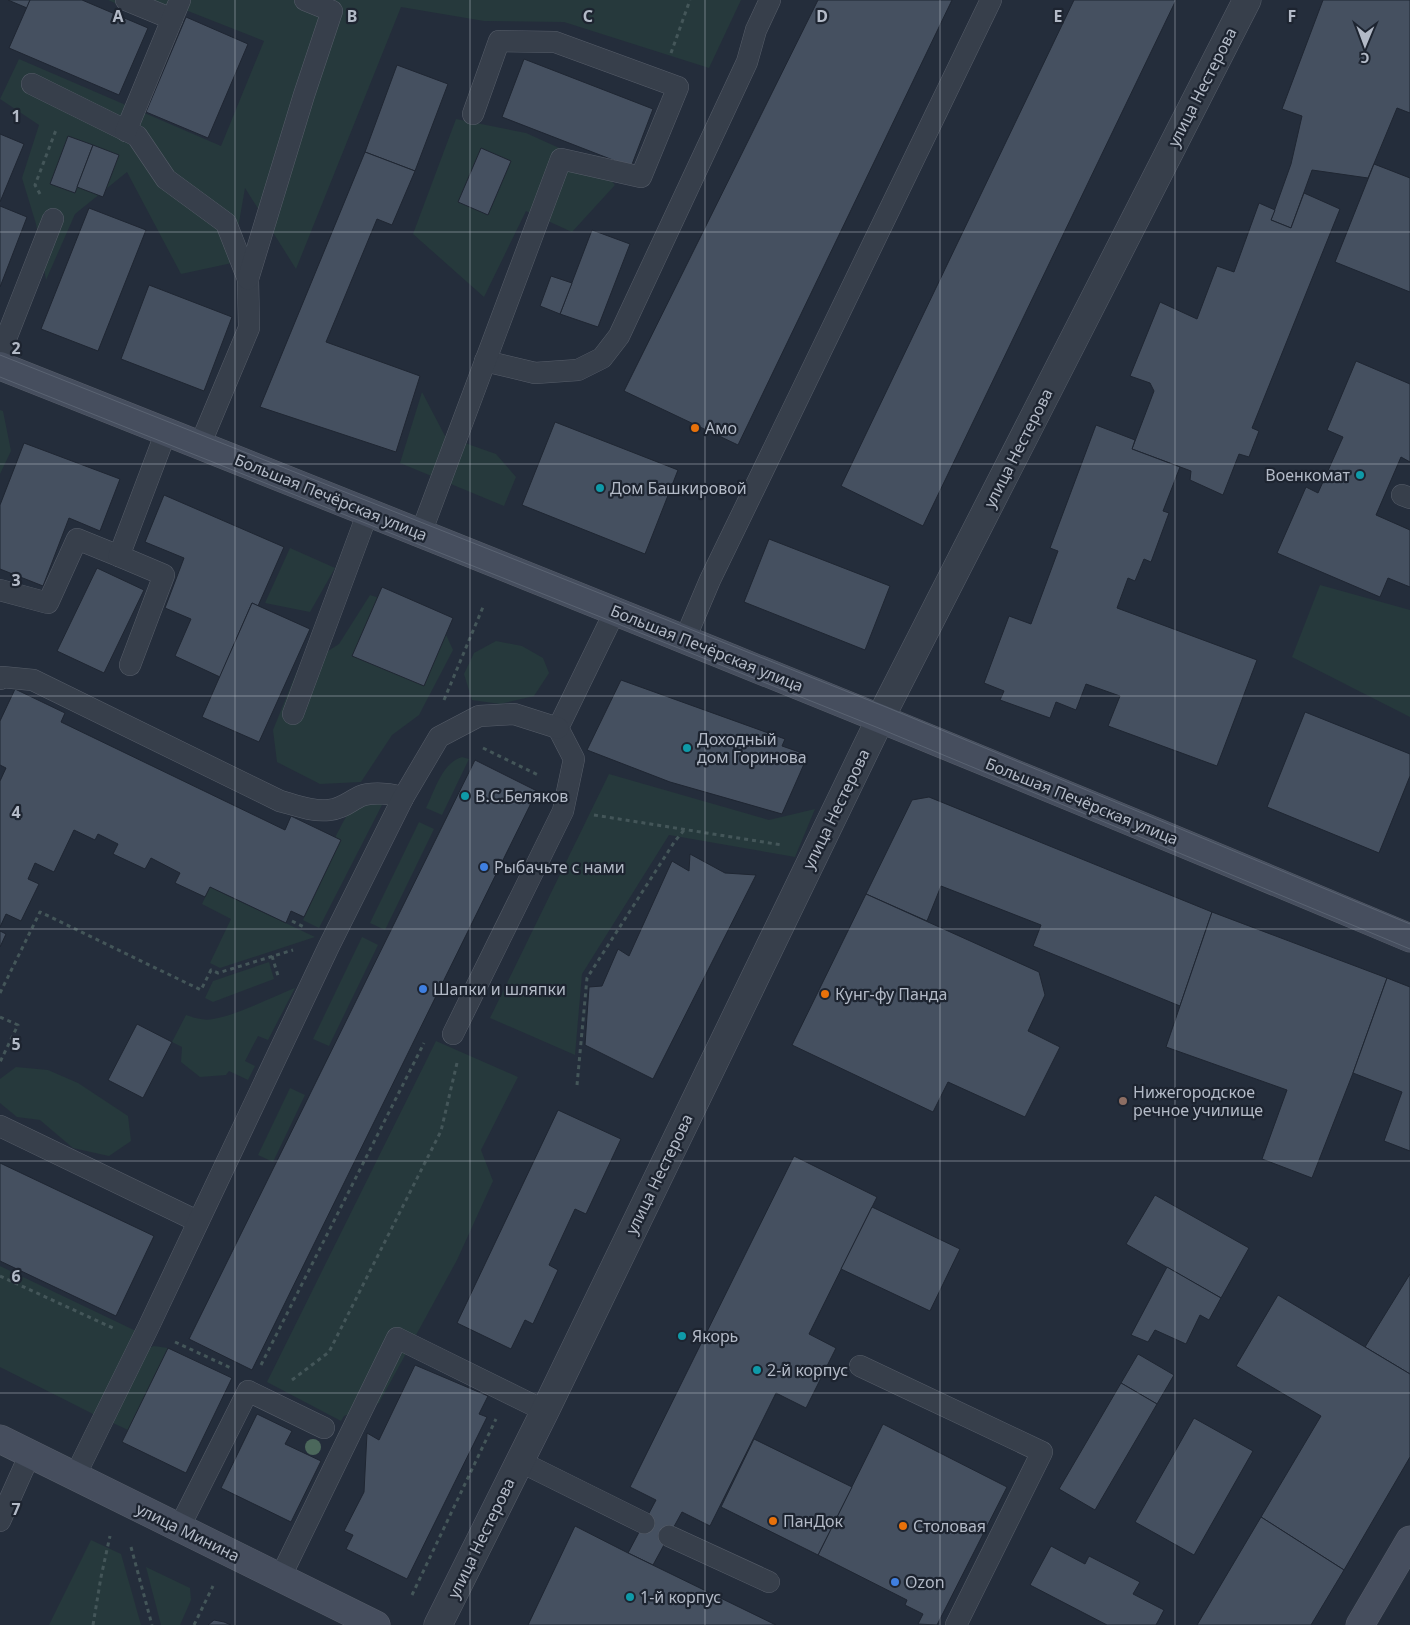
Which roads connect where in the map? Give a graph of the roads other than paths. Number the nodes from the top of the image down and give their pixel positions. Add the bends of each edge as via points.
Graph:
1 (126, 0) edge
2 (180, 0) edge
3 (305, 0) edge
4 (770, 0) edge
5 (991, 0) edge
6 (1247, 0) edge
7 (172, 20) junction
8 (32, 84) dead end
9 (473, 114) dead end
10 (126, 130) junction
11 (53, 219) road end
12 (248, 279) junction
13 (0, 354) edge
14 (485, 361) junction
15 (0, 366) edge
16 (166, 432) junction
17 (200, 444) junction
18 (368, 512) junction
19 (421, 533) junction
20 (119, 556) junction
21 (0, 590) edge
22 (615, 611) junction
23 (685, 639) junction
24 (130, 665) dead end
25 (0, 679) edge
26 (293, 714) dead end
27 (881, 718) junction
28 (558, 728) junction
29 (403, 798) junction
30 (1410, 938) edge
31 (453, 1034) road end
32 (0, 1126) edge
33 (197, 1221) junction
34 (860, 1366) dead end
35 (545, 1411) junction
36 (324, 1428) dead end
37 (0, 1439) edge
38 (30, 1454) junction
39 (519, 1461) junction
40 (76, 1476) junction
41 (0, 1522) edge
42 (644, 1523) dead end
43 (179, 1528) junction
44 (669, 1536) dead end
45 (1410, 1540) edge
46 (280, 1578) junction
47 (769, 1582) dead end
48 (376, 1625) edge
49 (438, 1625) edge
50 (956, 1625) edge
51 (1360, 1625) edge

1 - 7 lane
2 - 7 lane
3 - 12 lane via 332,11
4 - 14 lane via 756,30 747,62 619,336 602,358 578,370 535,373
5 - 23 lane via 710,580
6 - 27 street, улица Нестерова
7 - 10 lane
8 - 10 lane
9 - 14 lane via 499,41 555,42 678,87 641,177 561,159
10 - 12 lane via 137,136 166,179 226,222
11 - 13 lane
12 - 17 lane via 249,328
14 - 19 lane
15 - 16 street, Большая Печёрская улица
16 - 17 street, Большая Печёрская улица
16 - 20 lane
17 - 18 street, Большая Печёрская улица
18 - 19 street, Большая Печёрская улица
18 - 26 lane
19 - 22 street, Большая Печёрская улица
20 - 21 lane via 77,539 48,603
20 - 24 lane via 164,575
22 - 23 street, Большая Печёрская улица
22 - 28 lane
23 - 27 street, Большая Печёрская улица
25 - 29 lane via 33,680 280,801 315,810 330,810 364,795 395,794
27 - 30 street, Большая Печёрская улица
27 - 35 street, улица Нестерова
28 - 29 lane via 514,714 479,716 439,737
28 - 31 lane via 574,760 563,811
29 - 33 lane via 328,946
32 - 33 lane
33 - 40 lane
34 - 50 lane via 1042,1452
35 - 39 street, улица Нестерова
35 - 46 lane via 397,1338
36 - 43 lane via 251,1385
37 - 38 street, улица Минина
38 - 40 street, улица Минина
38 - 41 lane
39 - 42 lane
39 - 49 street, улица Нестерова
40 - 43 street, улица Минина
43 - 46 street, улица Минина
44 - 47 lane
45 - 51 street
46 - 48 street, улица Минина

